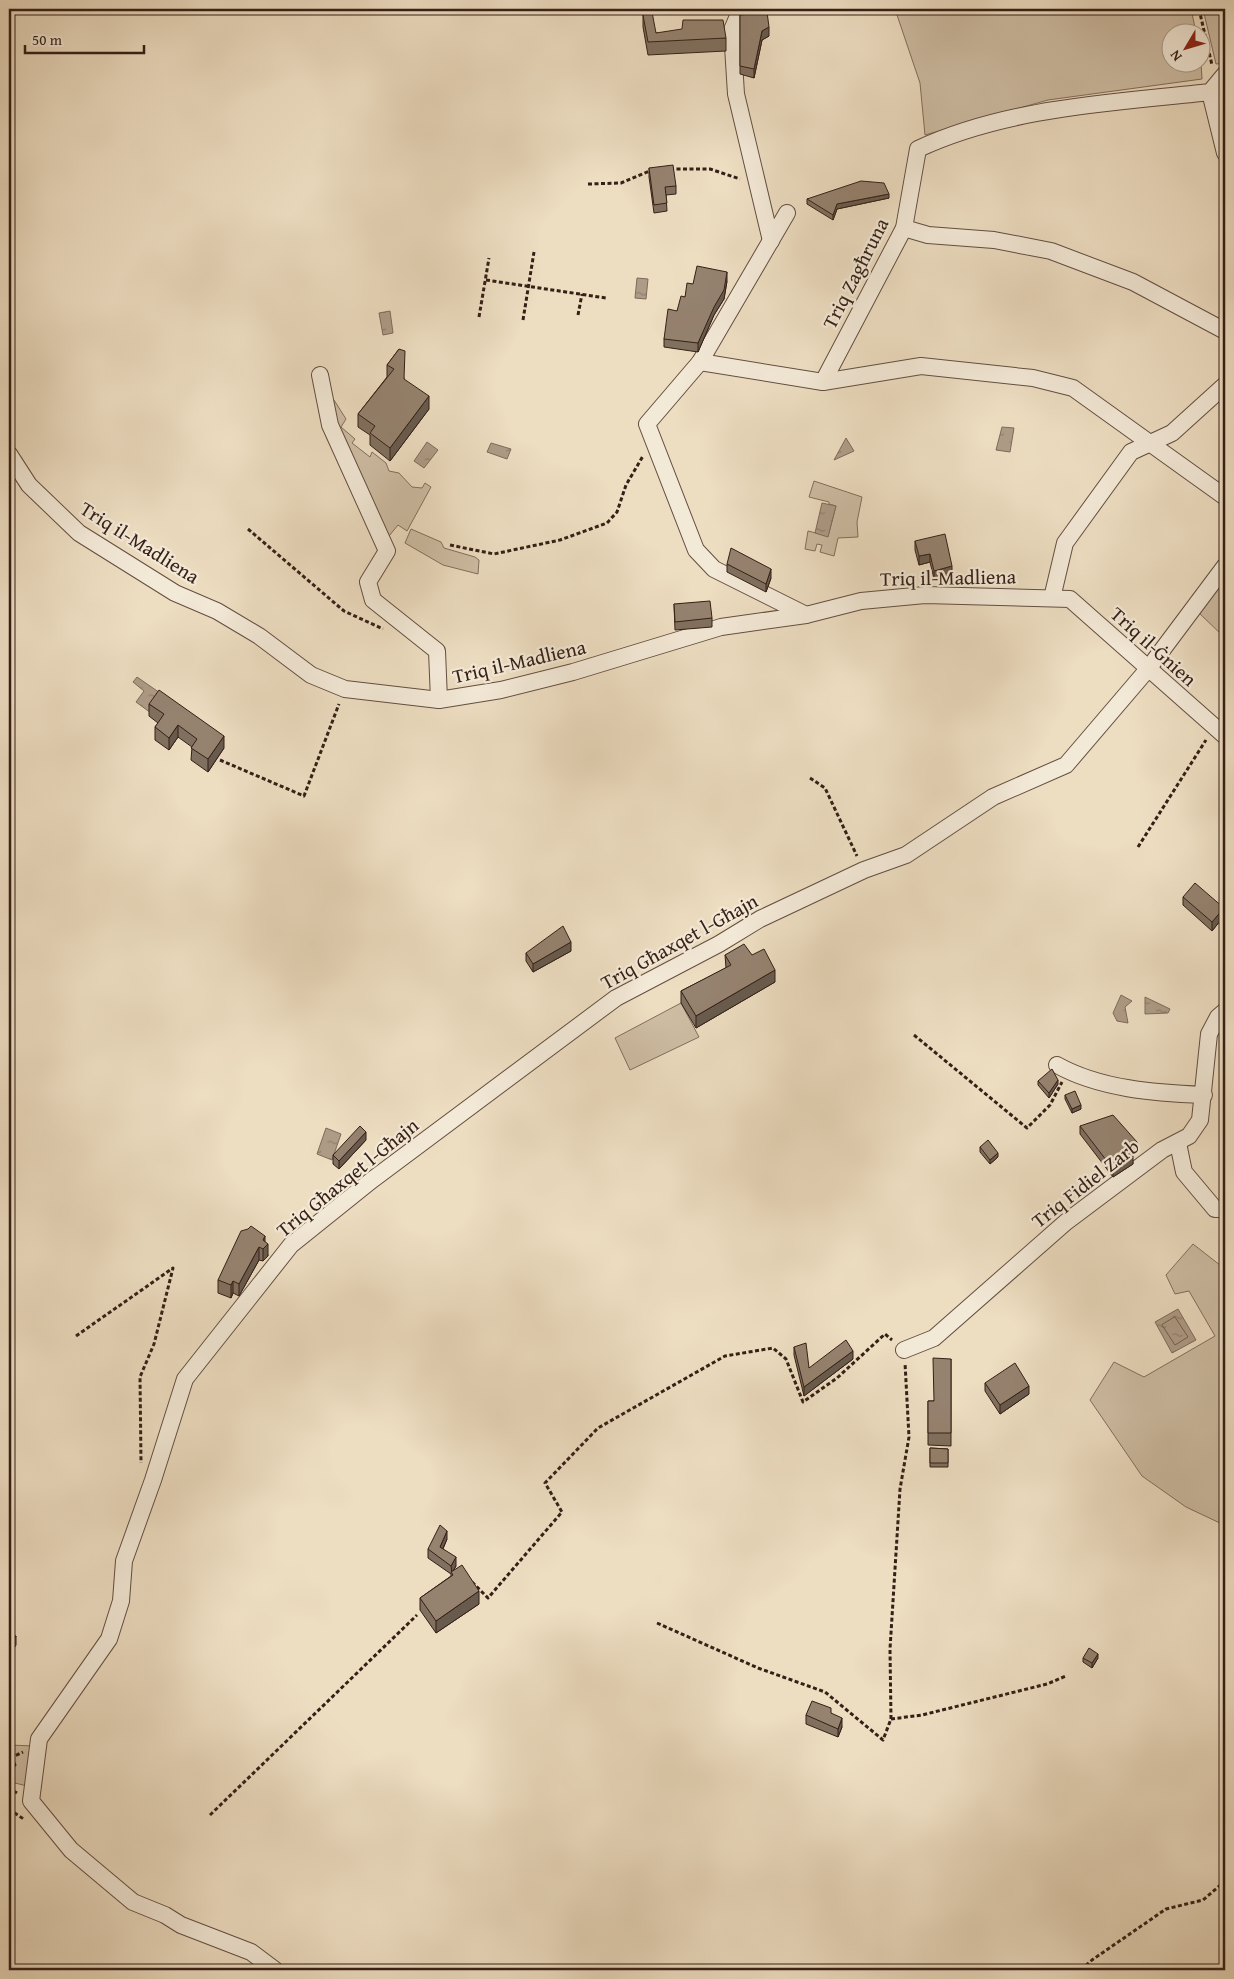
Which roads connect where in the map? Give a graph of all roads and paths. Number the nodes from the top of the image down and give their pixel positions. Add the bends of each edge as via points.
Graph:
1 (742, 9) edge
2 (1199, 9) edge
3 (1224, 74) edge
4 (1210, 92) junction
5 (1225, 153) edge
6 (657, 170) edge
7 (666, 170) edge
8 (588, 184) dead end
9 (756, 185) junction
10 (787, 213) dead end
11 (904, 228) junction
12 (771, 241) junction
13 (534, 252) dead end
14 (489, 258) dead end
15 (486, 280) junction
16 (528, 286) junction
17 (582, 294) junction
18 (606, 298) dead end
19 (578, 315) dead end
20 (479, 317) dead end
21 (523, 320) dead end
22 (1225, 332) edge
23 (700, 362) junction
24 (320, 375) dead end
25 (823, 382) junction
26 (1225, 385) edge
27 (1150, 443) junction
28 (655, 445) junction
29 (9, 454) edge
30 (1225, 497) edge
31 (248, 529) dead end
32 (450, 545) dead end
33 (1225, 566) edge
34 (1052, 598) junction
35 (806, 615) junction
36 (389, 632) dead end
37 (1148, 669) junction
38 (345, 689) junction
39 (439, 700) junction
40 (1220, 731) edge
41 (220, 760) dead end
42 (810, 778) dead end
43 (1138, 847) dead end
44 (864, 870) junction
45 (1225, 1011) edge
46 (914, 1035) dead end
47 (1062, 1068) joint
48 (1204, 1095) junction
49 (1178, 1143) junction
50 (1225, 1209) edge
51 (76, 1336) dead end
52 (904, 1350) junction
53 (153, 1480) junction
54 (469, 1579) edge
55 (417, 1615) dead end
56 (657, 1622) dead end
57 (1066, 1676) dead end
58 (891, 1719) junction
59 (9, 1758) edge
60 (9, 1771) edge
61 (210, 1815) dead end
62 (1225, 1881) edge
63 (275, 1970) edge
64 (1081, 1970) edge

1 - 9 street via 732,30 736,94
2 - 3 path via 1214,74
3 - 4 street
4 - 5 street
4 - 11 street, Triq Zagħruna via 1054,110 950,134 918,149
6 - 8 path via 648,170 621,184
7 - 9 path via 710,168
9 - 12 street
10 - 12 street
11 - 22 street via 928,235 994,240 1051,251 1133,282
11 - 25 street, Triq Zagħruna
12 - 23 street
13 - 16 path
14 - 15 path
15 - 16 path
15 - 20 path
16 - 17 path
16 - 21 path
17 - 18 path
17 - 19 path
23 - 25 street
23 - 28 street via 647,424
24 - 39 street via 330,425 386,552 368,582 373,600 437,652
25 - 27 street via 921,366 1033,378 1073,388
26 - 27 street via 1172,433
27 - 30 street
27 - 34 street via 1131,452 1066,543
28 - 32 path via 644,455 626,485 617,512 607,523 560,540 494,554
28 - 35 street via 696,550 714,569
29 - 38 street, Triq il-Madliena via 29,485 78,534 175,594 218,611 259,636 311,675
31 - 36 path via 344,611
33 - 37 street, Triq Għaxqet l-Għajn
34 - 35 street, Triq il-Madliena via 925,595 861,601
34 - 37 street, Triq il-Ġnien via 1070,599
35 - 39 street, Triq il-Madliena via 721,627 573,672 501,690
37 - 40 street, Triq il-Ġnien
37 - 44 street, Triq Għaxqet l-Għajn via 1066,765 993,798 906,855
38 - 39 street, Triq il-Madliena
38 - 41 path via 304,796
40 - 43 path
42 - 44 path via 825,788
44 - 53 street, Triq Għaxqet l-Għajn via 760,919 616,998 372,1180 291,1245 185,1379
45 - 48 street, Triq Fidiel Zarb via 1209,1034
46 - 47 path via 1027,1128 1050,1105
47 - 48 street via 1079,1077 1160,1093
48 - 49 street, Triq Fidiel Zarb via 1200,1120 1190,1136
49 - 50 street via 1184,1172 1215,1209
49 - 52 street, Triq Fidiel Zarb via 1162,1150 1066,1222 934,1338
51 - 53 path via 173,1268 154,1344 140,1376 140,1471
52 - 54 path via 885,1334 837,1378 803,1402 786,1359 773,1348 725,1356 598,1428 545,1483 562,1512 488,1598
52 - 58 path via 909,1437 900,1489 890,1648
53 - 63 street, Triq Għaxqet l-Għajn via 124,1561 121,1601 109,1639 39,1739 31,1800 72,1850 133,1902 250,1952
55 - 61 path
56 - 58 path via 758,1668 825,1692 883,1740
57 - 58 path via 1047,1684 922,1715
59 - 60 path via 15,1765
62 - 64 path via 1202,1900 1166,1909

